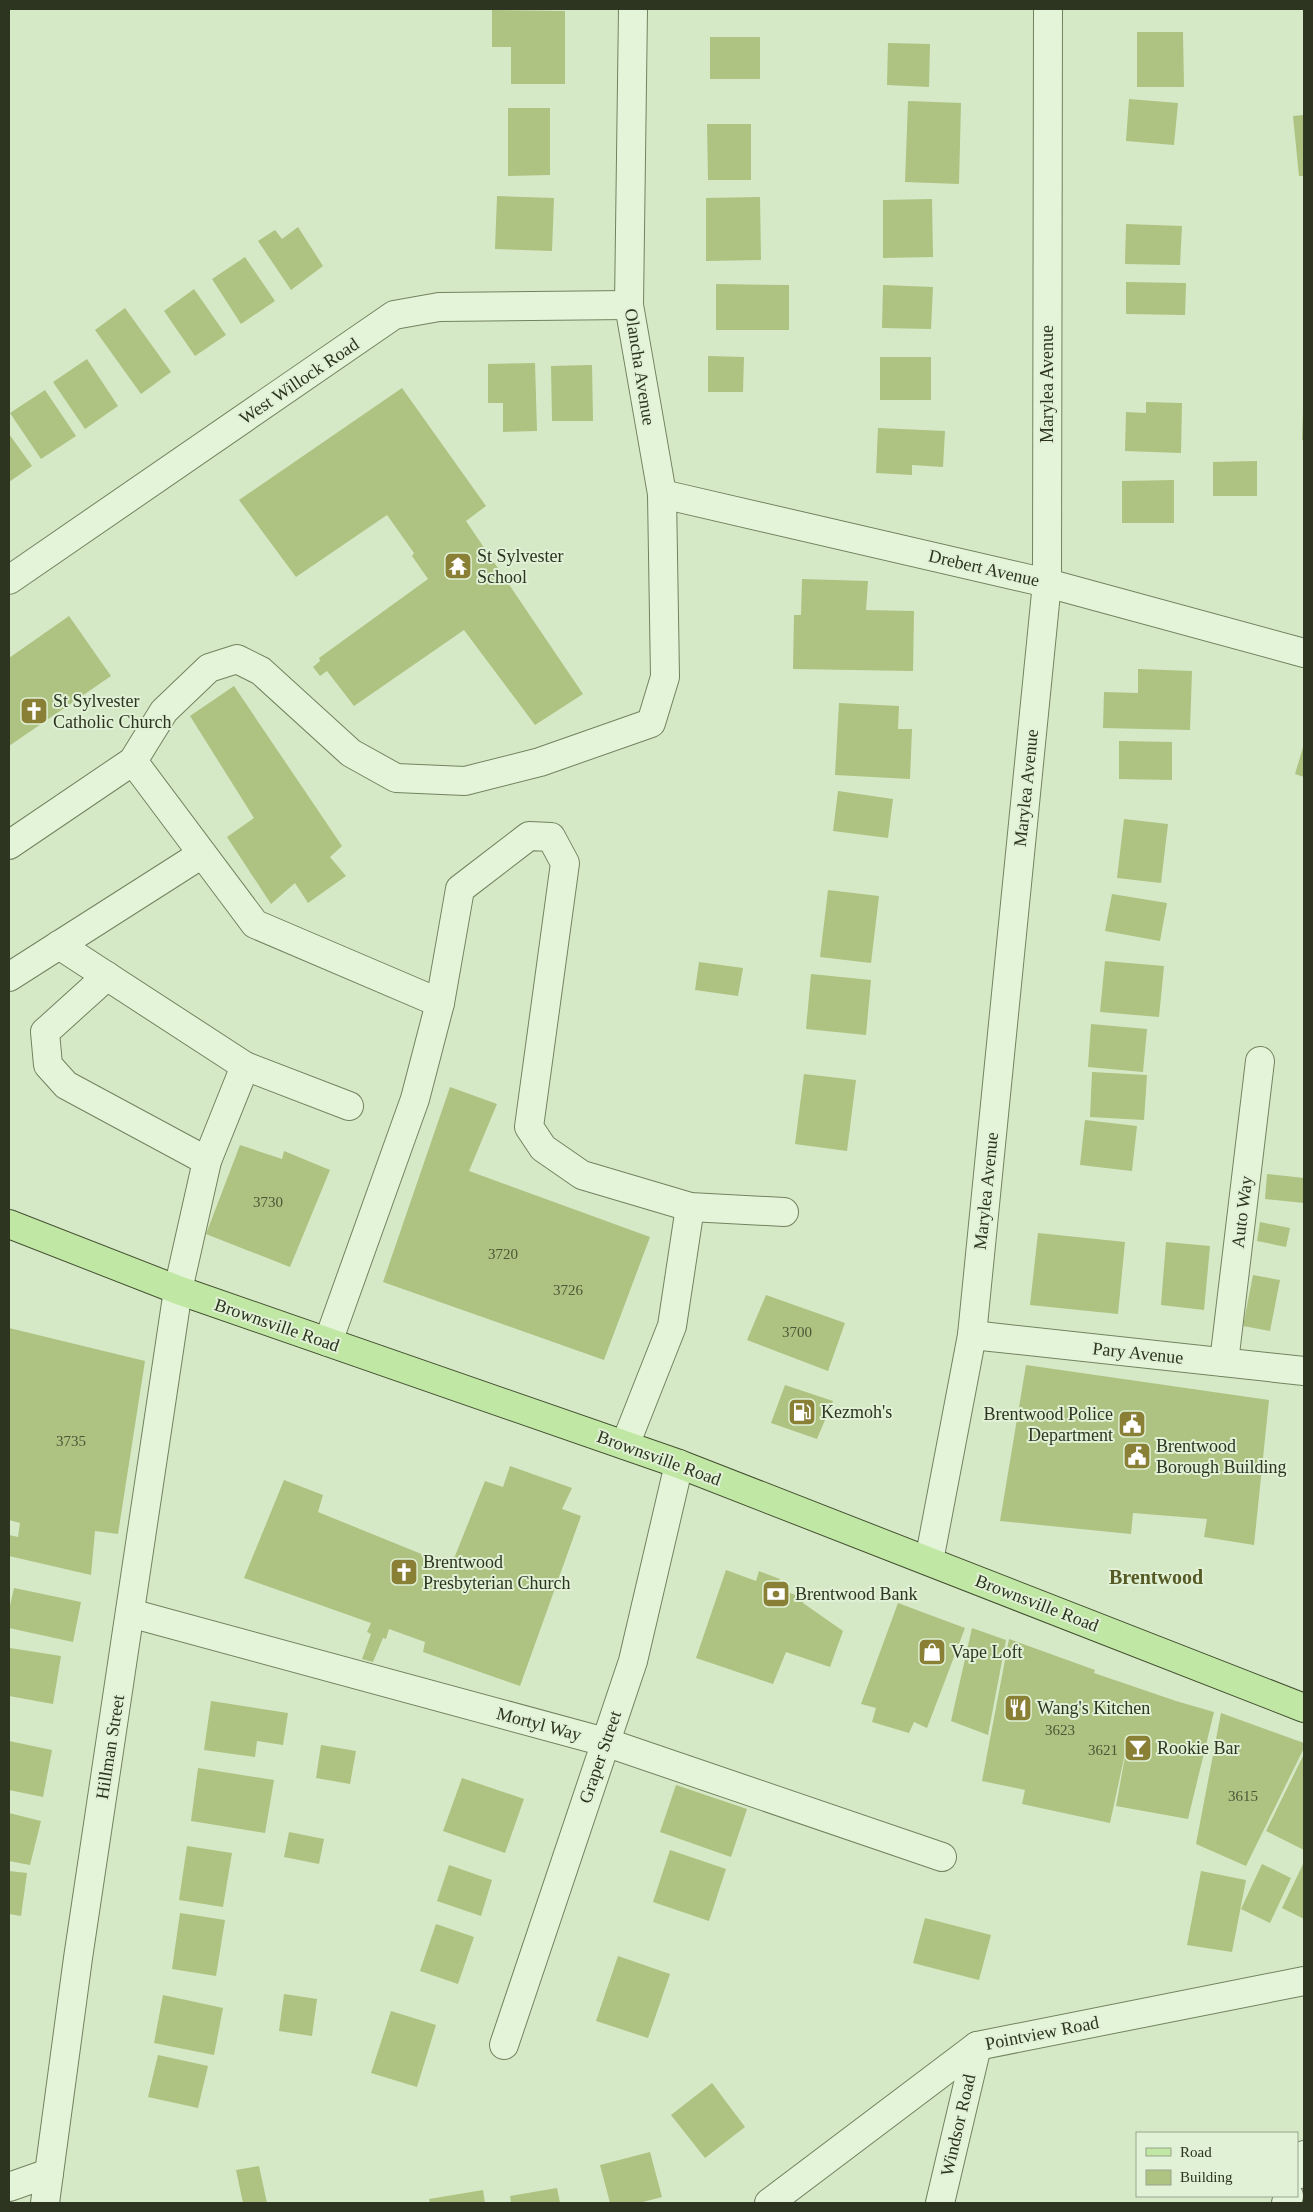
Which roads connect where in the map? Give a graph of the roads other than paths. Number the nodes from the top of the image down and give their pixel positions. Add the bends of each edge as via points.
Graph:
1 (633, 9) edge
2 (1048, 9) edge
3 (629, 305) junction
4 (662, 494) junction
5 (9, 580) edge
6 (1047, 583) junction
7 (1304, 653) edge
8 (133, 760) junction
9 (9, 845) edge
10 (202, 854) junction
11 (59, 945) junction
12 (107, 976) junction
13 (9, 977) edge
14 (440, 1002) junction
15 (1260, 1062) dead end
16 (245, 1066) junction
17 (349, 1106) dead end
18 (207, 1161) junction
19 (690, 1207) junction
20 (784, 1212) dead end
21 (9, 1224) edge
22 (178, 1290) junction
23 (972, 1335) junction
24 (328, 1342) junction
25 (1224, 1362) junction
26 (1304, 1371) edge
27 (626, 1445) junction
28 (679, 1464) junction
29 (929, 1561) junction
30 (130, 1613) junction
31 (1304, 1708) edge
32 (605, 1742) junction
33 (942, 1857) dead end
34 (1304, 1981) edge
35 (504, 2045) dead end
36 (977, 2046) junction
37 (1304, 2155) edge
38 (1298, 2172) edge
39 (49, 2173) junction
40 (9, 2187) edge
41 (45, 2203) edge
42 (769, 2203) edge
43 (940, 2203) edge

1 - 3 street, Olancha Avenue
2 - 6 street, Marylea Avenue
3 - 4 street, Olancha Avenue
3 - 5 street, West Willock Road via 439,307 394,315
4 - 6 street, Drebert Avenue
4 - 8 street, Olancha Avenue via 665,677 651,723 540,762 465,781 396,778 351,753 261,671 237,659 209,668 164,711
6 - 7 street, Drebert Avenue
6 - 23 street, Marylea Avenue
8 - 9 street
8 - 10 street
10 - 11 street
10 - 14 street via 255,924
11 - 12 street
11 - 13 street
12 - 16 street
12 - 18 street via 45,1032 48,1065 66,1085
14 - 19 street via 460,889 529,836 552,837 565,863 529,1127 543,1148 582,1175
14 - 24 street via 415,1099
15 - 25 street, Auto Way
16 - 17 street
16 - 18 street, Hillman Street
18 - 22 street, Hillman Street
19 - 20 street
19 - 27 street via 672,1326
21 - 22 main road, Brownsville Road
22 - 24 main road, Brownsville Road
22 - 30 street, Hillman Street
23 - 25 street, Pary Avenue
23 - 29 street, Marylea Avenue
24 - 27 main road, Brownsville Road
25 - 26 street, Pary Avenue
27 - 28 main road, Brownsville Road
28 - 29 main road, Brownsville Road
28 - 32 street, Graper Street via 632,1661
29 - 31 main road, Brownsville Road
30 - 32 street, Mortyl Way
30 - 39 street, Hillman Street
32 - 33 street, Mortyl Way
32 - 35 street, Graper Street
34 - 36 street, Pointview Road
36 - 42 street, Pointview Road
36 - 43 street, Windsor Road
37 - 38 street
39 - 40 street
39 - 41 street, Hillman Street

